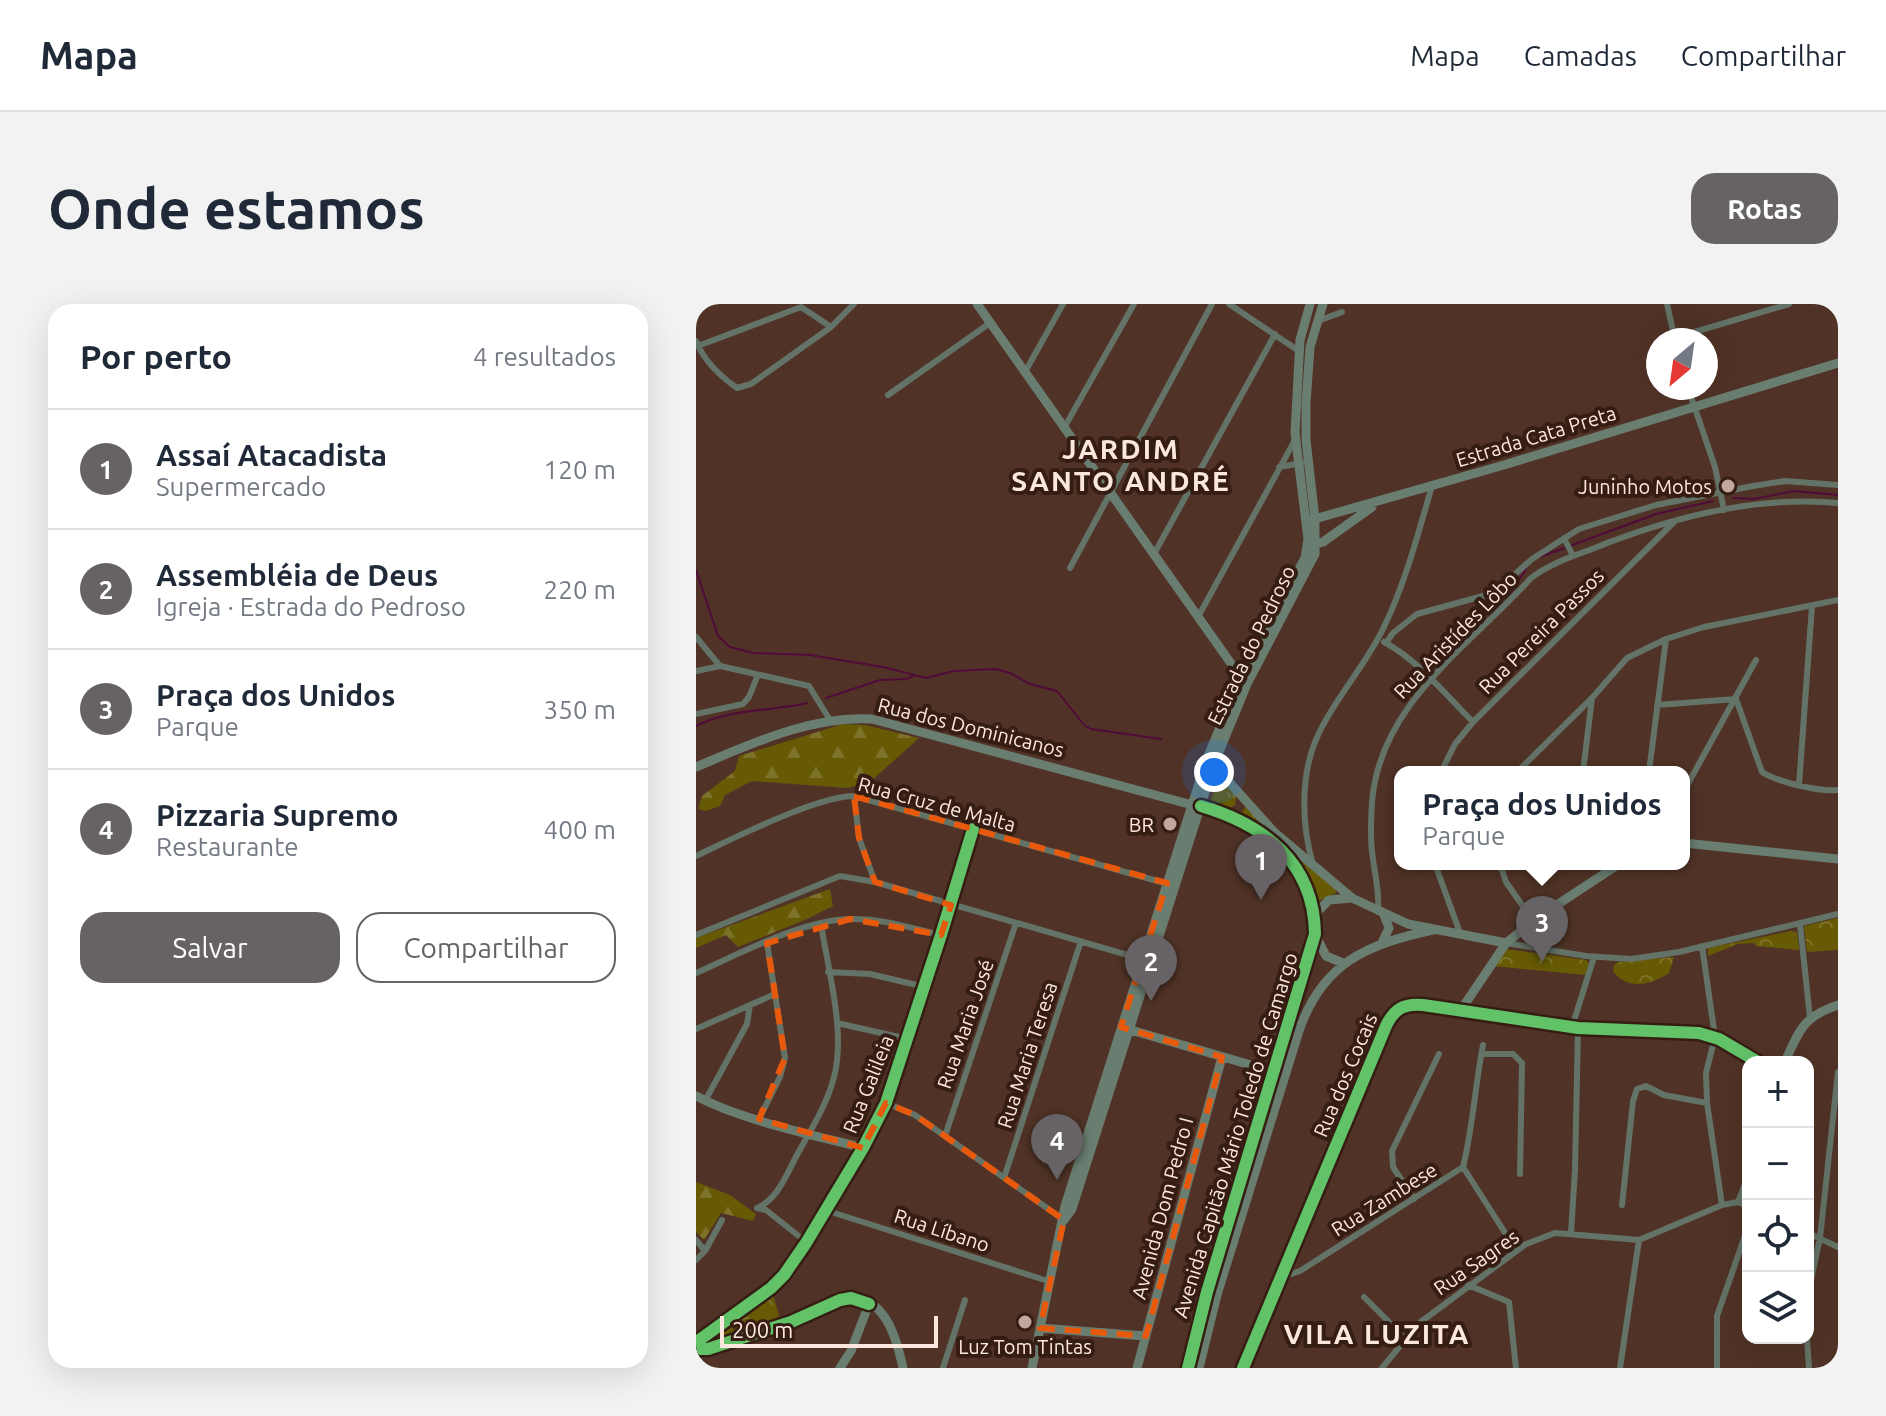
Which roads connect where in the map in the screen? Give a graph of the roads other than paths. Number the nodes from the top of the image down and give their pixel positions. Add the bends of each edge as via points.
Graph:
1 (854, 304) edge
2 (1063, 304) edge
3 (1134, 304) edge
4 (1212, 304) edge
5 (1229, 304) edge
6 (1310, 304) edge
7 (1323, 304) edge
8 (1667, 304) edge
9 (1789, 304) edge
10 (979, 305) edge
11 (1342, 312) dead end
12 (1318, 321) junction
13 (990, 323) junction
14 (831, 327) junction
15 (1672, 328) edge
16 (1710, 328) edge
17 (1275, 334) junction
18 (697, 344) edge
19 (1299, 351) junction
20 (1309, 357) junction
21 (1838, 363) edge
22 (1025, 372) junction
23 (888, 395) dead end
24 (1692, 400) edge
25 (1694, 407) junction
26 (1064, 428) junction
27 (1300, 438) junction
28 (1303, 463) junction
29 (1279, 467) junction
30 (1838, 485) edge
31 (1432, 486) junction
32 (1111, 492) junction
33 (1719, 492) junction
34 (1382, 501) junction
35 (1838, 503) edge
36 (1724, 510) junction
37 (1342, 511) junction
38 (1315, 519) junction
39 (1675, 521) junction
40 (1306, 525) junction
41 (1342, 528) junction
42 (1644, 530) junction
43 (1564, 538) junction
44 (1312, 542) junction
45 (1652, 543) junction
46 (1154, 554) junction
47 (1573, 556) junction
48 (1070, 568) dead end
49 (1838, 600) edge
50 (1812, 606) junction
51 (1198, 617) junction
52 (696, 637) edge
53 (1378, 639) junction
54 (1666, 639) junction
55 (1386, 643) junction
56 (1756, 660) dead end
57 (720, 666) junction
58 (696, 671) edge
59 (757, 677) junction
60 (1431, 679) junction
61 (1244, 681) junction
62 (1592, 698) junction
63 (1736, 699) junction
64 (1657, 705) junction
65 (696, 714) edge
66 (830, 720) junction
67 (1473, 722) junction
68 (1210, 762) junction
69 (1444, 766) edge
70 (1523, 766) edge
71 (1584, 766) edge
72 (1650, 766) edge
73 (696, 767) edge
74 (1690, 780) edge
75 (1799, 785) junction
76 (1838, 790) edge
77 (854, 796) junction
78 (1242, 798) junction
79 (1197, 805) junction
80 (1226, 814) junction
81 (973, 829) junction
82 (1690, 844) edge
83 (696, 856) edge
84 (1838, 859) edge
85 (1314, 868) junction
86 (1437, 870) edge
87 (1502, 870) edge
88 (1610, 870) edge
89 (875, 882) junction
90 (1171, 884) junction
91 (1352, 898) junction
92 (951, 905) junction
93 (1381, 913) junction
94 (1315, 914) junction
95 (1838, 914) edge
96 (1533, 921) junction
97 (1016, 923) junction
98 (821, 924) junction
99 (1800, 924) junction
100 (1433, 930) junction
101 (1460, 933) junction
102 (1315, 934) junction
103 (696, 935) edge
104 (941, 935) junction
105 (1081, 941) junction
106 (767, 943) junction
107 (1382, 943) junction
108 (1506, 943) junction
109 (1702, 946) junction
110 (1594, 957) junction
111 (1147, 961) junction
112 (1343, 963) junction
113 (828, 972) junction
114 (696, 973) edge
115 (925, 987) junction
116 (775, 994) junction
117 (750, 1005) junction
118 (1838, 1005) edge
119 (1461, 1010) junction
120 (1810, 1018) junction
121 (837, 1023) junction
122 (1575, 1027) junction
123 (696, 1029) edge
124 (1125, 1029) junction
125 (1715, 1037) junction
126 (908, 1039) junction
127 (1483, 1045) dead end
128 (1439, 1054) dead end
129 (1482, 1054) junction
130 (1748, 1056) edge
131 (1787, 1056) edge
132 (1222, 1057) junction
133 (1275, 1072) junction
134 (1838, 1072) edge
135 (701, 1099) edge
136 (886, 1103) junction
137 (1707, 1103) junction
138 (759, 1119) junction
139 (809, 1134) junction
140 (945, 1136) junction
141 (863, 1148) junction
142 (1463, 1167) junction
143 (1520, 1174) dead end
144 (1004, 1178) junction
145 (1742, 1192) edge
146 (1414, 1199) junction
147 (1738, 1202) junction
148 (1742, 1204) edge
149 (1622, 1205) dead end
150 (1722, 1205) junction
151 (825, 1210) junction
152 (722, 1220) dead end
153 (1064, 1220) junction
154 (1571, 1233) junction
155 (1814, 1236) edge
156 (800, 1237) dead end
157 (1820, 1238) junction
158 (696, 1240) edge
159 (1639, 1240) junction
160 (1742, 1244) edge
161 (1838, 1247) edge
162 (1516, 1250) junction
163 (705, 1251) junction
164 (696, 1260) edge
165 (1813, 1272) edge
166 (1279, 1278) junction
167 (1048, 1281) junction
168 (1468, 1285) junction
169 (1364, 1297) dead end
170 (965, 1300) dead end
171 (869, 1304) junction
172 (1040, 1328) junction
173 (1146, 1336) junction
174 (1406, 1339) junction
175 (1807, 1344) edge
176 (840, 1368) edge
177 (903, 1368) edge
178 (943, 1368) edge
179 (1032, 1368) edge
180 (1137, 1368) edge
181 (1188, 1368) edge
182 (1199, 1368) edge
183 (1243, 1368) edge
184 (1382, 1368) edge
185 (1516, 1368) edge
186 (1620, 1368) edge
187 (1717, 1368) edge
188 (1809, 1368) edge

1 - 14 street
2 - 22 street
3 - 26 street
4 - 32 street
5 - 17 street
6 - 19 street, Estrada do Pedroso
7 - 12 street, Estrada do Pedroso
8 - 15 street
9 - 16 street
10 - 13 street
11 - 12 street
12 - 20 street, Estrada do Pedroso
13 - 22 street
13 - 23 street
14 - 18 street via 801,307
14 - 18 street via 751,384 737,388
17 - 19 street
17 - 46 street
19 - 20 street
19 - 27 street, Estrada do Pedroso
20 - 27 street, Estrada do Pedroso
21 - 25 street, Estrada Cata Preta
22 - 26 street
24 - 25 street
25 - 31 street, Estrada Cata Preta
25 - 33 street
26 - 32 street
27 - 28 street, Estrada do Pedroso
27 - 29 street
28 - 29 street
28 - 38 street, Estrada do Pedroso
28 - 40 street, Estrada do Pedroso
29 - 51 street
30 - 33 street via 1785,481
31 - 34 street, Estrada Cata Preta
31 - 53 street via 1411,558
32 - 46 street
32 - 48 street
33 - 36 street
33 - 43 street via 1644,509
34 - 37 street, Estrada Cata Preta
34 - 41 street, Estrada Cata Preta
35 - 36 street, Rua Aristídes Lôbo via 1788,500
36 - 39 street, Rua Aristídes Lôbo
37 - 38 street, Estrada Cata Preta
37 - 41 street
38 - 40 street, Estrada Cata Preta
38 - 44 street, Estrada do Pedroso
39 - 42 street, Rua Aristídes Lôbo
39 - 45 street, Rua Pereira Passos
40 - 44 street, Estrada do Pedroso
41 - 44 street, Estrada Cata Preta
42 - 45 street
42 - 47 street, Rua Aristídes Lôbo
43 - 47 street
43 - 55 street via 1494,593 1417,614
44 - 61 street, Estrada do Pedroso
45 - 67 street, Rua Pereira Passos
46 - 51 street
47 - 60 street, Rua Aristídes Lôbo via 1541,571
49 - 50 street
50 - 54 street
50 - 75 street
51 - 61 street
52 - 57 street
53 - 55 street
53 - 85 street via 1314,744 1304,808
54 - 62 street via 1627,658
54 - 64 street
55 - 60 street
56 - 63 street
57 - 58 street
57 - 59 street
59 - 65 street via 743,704
59 - 66 street via 809,686
60 - 67 street
60 - 93 street, Rua Aristídes Lôbo via 1396,725 1377,774 1371,828
61 - 68 street, Estrada do Pedroso
62 - 70 street
62 - 71 street
63 - 64 street
63 - 74 street
63 - 75 street via 1762,772
64 - 72 street
66 - 73 street, Rua dos Dominicanos
66 - 79 street, Rua dos Dominicanos via 882,721
67 - 69 street, Rua Pereira Passos
68 - 78 street
68 - 79 street, Estrada do Pedroso
75 - 76 street
77 - 81 street, Rua Cruz de Malta
77 - 83 street, Rua Cruz de Malta via 819,804
77 - 89 street via 859,838
78 - 80 street
78 - 85 street
79 - 80 street, Rua dos Dominicanos
79 - 90 street, Estrada do Pedroso
80 - 94 street, Rua dos Dominicanos via 1260,832 1294,864
81 - 90 street, Rua Cruz de Malta
81 - 92 street, Rua Galileia
82 - 84 street
85 - 91 street
86 - 101 street
87 - 96 street
88 - 96 street
89 - 92 street
89 - 103 street via 840,876
90 - 111 street, Estrada do Pedroso
91 - 93 street
91 - 94 street via 1329,900
92 - 97 street
92 - 104 street, Rua Galileia
93 - 100 street
93 - 107 street via 1389,928
94 - 102 street, Avenida Capitão Mário Toledo de Camargo
95 - 99 street
96 - 108 street
97 - 105 street
97 - 140 street, Rua Maria José
98 - 104 street via 866,919
98 - 106 street
98 - 113 street
99 - 109 street
99 - 120 street
100 - 101 street
100 - 107 street, Avenida Capitão Mário Toledo de Camargo
101 - 108 street
102 - 112 street via 1326,956
102 - 133 street, Avenida Capitão Mário Toledo de Camargo
104 - 115 street, Rua Galileia
105 - 111 street
105 - 144 street, Rua Maria Teresa
106 - 114 street
106 - 116 street
107 - 112 street, Avenida Capitão Mário Toledo de Camargo
108 - 110 street
108 - 119 street
109 - 110 street via 1641,958
109 - 125 street
110 - 122 street
111 - 124 street, Estrada do Pedroso
112 - 182 street, Avenida Capitão Mário Toledo de Camargo via 1315,996 1300,1025
113 - 115 street via 870,974
113 - 121 street
115 - 126 street, Rua Galileia
116 - 117 street
116 - 138 street via 783,1069
117 - 123 street
117 - 135 street via 740,1038
118 - 120 street
119 - 122 street, Rua dos Cocais
119 - 166 street, Rua dos Cocais via 1417,1004 1393,1014
120 - 131 street
121 - 126 street
121 - 139 street via 835,1075
122 - 125 street, Rua dos Cocais
122 - 154 street
124 - 132 street
124 - 153 street, Estrada do Pedroso via 1072,1209
125 - 130 street, Rua dos Cocais
125 - 137 street via 1706,1073
126 - 136 street, Rua Galileia
127 - 129 street
128 - 146 street via 1392,1151 1393,1167
129 - 142 street
129 - 143 street via 1513,1054 1522,1063
132 - 133 street
132 - 173 street, Avenida Dom Pedro I
133 - 181 street, Avenida Capitão Mário Toledo de Camargo
134 - 157 street
135 - 138 street
136 - 140 street
136 - 141 street, Rua Galileia
137 - 149 street via 1646,1086 1637,1089
137 - 150 street
138 - 139 street
139 - 141 street
139 - 156 street via 771,1202 757,1208
140 - 144 street
141 - 151 street, Rua Galileia
142 - 146 street, Rua Zambese
142 - 162 street
144 - 153 street
145 - 147 street
146 - 166 street, Rua Zambese via 1300,1271
147 - 148 street
147 - 150 street, Rua Sagres
150 - 159 street, Rua Sagres
151 - 167 street, Rua Líbano
151 - 171 street, Rua Galileia via 784,1275 699,1338 699,1346 716,1347 845,1299
152 - 163 street
153 - 167 street, Estrada do Pedroso
154 - 159 street, Rua Sagres
154 - 162 street, Rua Sagres via 1555,1233
155 - 157 street
157 - 161 street
157 - 165 street
158 - 163 street
159 - 186 street
160 - 187 street via 1717,1316
162 - 168 street, Rua Sagres
163 - 164 street
166 - 183 street, Rua dos Cocais
167 - 172 street, Estrada do Pedroso
168 - 174 street, Rua Sagres
168 - 185 street via 1509,1302
169 - 174 street
170 - 178 street
171 - 176 street
171 - 177 street via 888,1321
172 - 173 street
172 - 179 street, Estrada do Pedroso
173 - 180 street, Avenida Dom Pedro I
174 - 184 street, Rua Sagres
175 - 188 street

